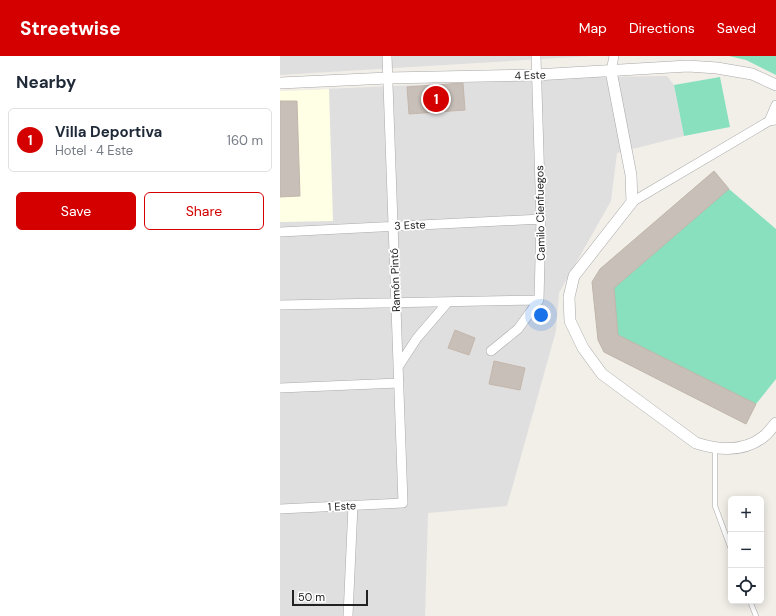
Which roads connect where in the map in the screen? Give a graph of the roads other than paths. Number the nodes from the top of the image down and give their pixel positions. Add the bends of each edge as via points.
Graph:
1 (387, 56) edge
2 (536, 56) edge
3 (614, 56) edge
4 (611, 71) junction
5 (535, 75) junction
6 (388, 78) junction
7 (280, 83) edge
8 (776, 85) edge
9 (776, 105) edge
10 (773, 121) edge
11 (632, 202) junction
12 (541, 219) junction
13 (394, 226) junction
14 (280, 232) edge
15 (539, 300) junction
16 (396, 302) junction
17 (448, 302) junction
18 (280, 305) edge
19 (491, 351) dead end
20 (398, 367) junction
21 (399, 383) junction
22 (280, 388) edge
23 (776, 423) edge
24 (715, 449) junction
25 (403, 504) joint
26 (353, 505) junction
27 (280, 509) edge
28 (728, 541) edge
29 (751, 604) edge
30 (348, 616) edge
31 (756, 616) edge

1 - 6 street, Ramón Pintó
2 - 5 street, Camilo Cienfuegos
3 - 4 street
4 - 5 street, 4 Este
4 - 8 street, 4 Este via 688,66 717,68 752,74
4 - 11 street via 631,175
5 - 6 street, 4 Este
5 - 12 street, Camilo Cienfuegos
6 - 7 street, 4 Este
6 - 13 street, Ramón Pintó
9 - 10 street
10 - 11 street
11 - 24 street via 574,276 569,297 570,321 583,348 602,374 696,443
12 - 13 street, 3 Este
12 - 15 street, Camilo Cienfuegos
13 - 14 street, 3 Este
13 - 16 street, Ramón Pintó
15 - 17 street
15 - 19 street via 518,329
16 - 17 street
16 - 18 street
16 - 20 street, Ramón Pintó
17 - 20 street via 416,338
20 - 21 street, Ramón Pintó
21 - 22 street
21 - 25 street, Ramón Pintó
23 - 24 street via 764,437 742,447
24 - 28 lane via 715,506
25 - 26 street, 1 Este
26 - 27 street, 1 Este
26 - 30 street
29 - 31 lane

